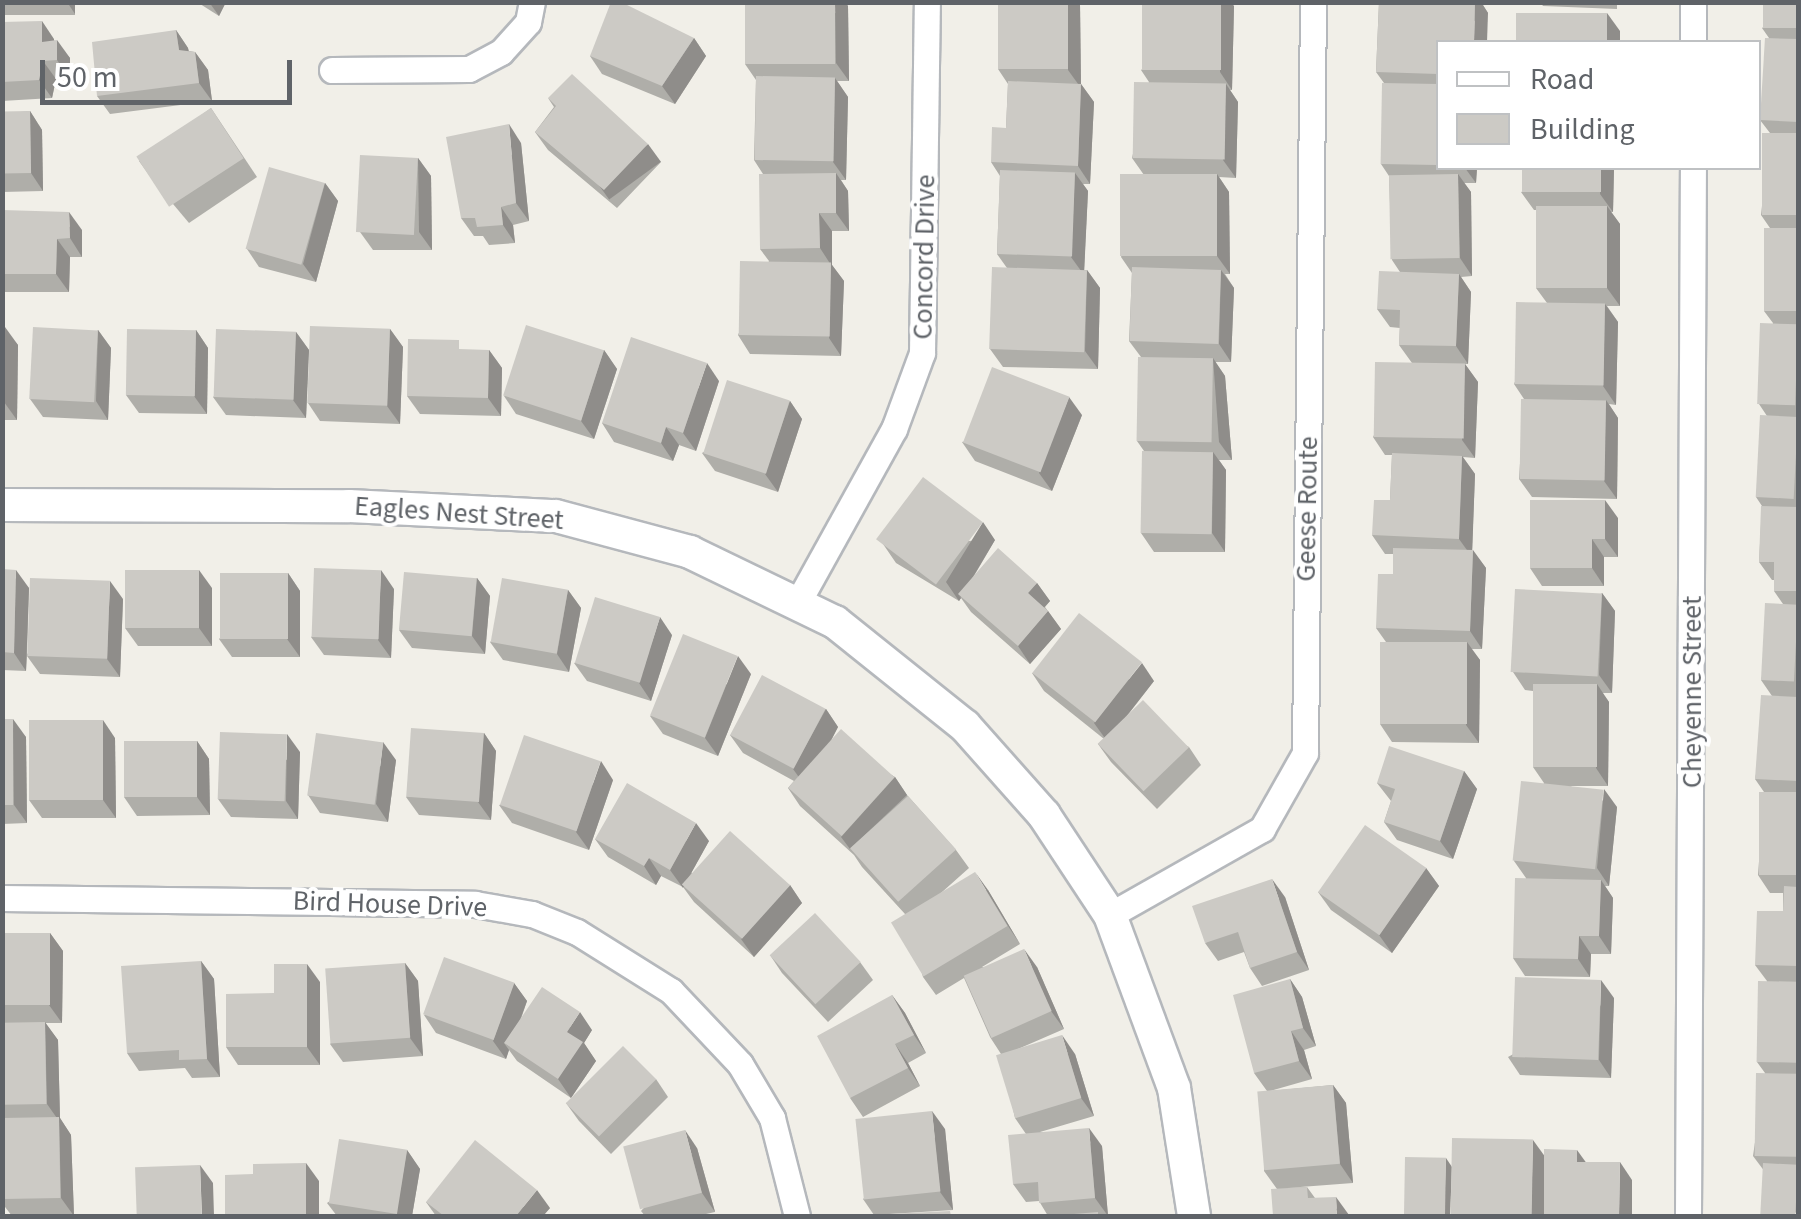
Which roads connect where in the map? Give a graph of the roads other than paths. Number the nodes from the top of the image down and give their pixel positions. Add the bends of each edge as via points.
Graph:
1 (532, 2) edge
2 (927, 2) edge
3 (1313, 2) edge
4 (1694, 2) edge
5 (1694, 40) edge
6 (332, 70) dead end
7 (1693, 170) edge
8 (2, 505) edge
9 (798, 602) junction
10 (2, 898) edge
11 (1110, 915) junction
12 (797, 1216) edge
13 (1194, 1216) edge
14 (1688, 1216) edge

1 - 6 street via 528,22 501,52 469,69
2 - 9 street, Concord Drive via 922,354 894,428
3 - 11 street, Geese Route via 1305,753 1262,829
4 - 5 street
7 - 14 street, Cheyenne Street
8 - 9 street, Eagles Nest Street via 349,506 556,516 690,552
9 - 11 street, Eagles Nest Street via 896,666 965,726 1044,816
10 - 12 street, Bird House Drive via 438,902 506,908 547,920 622,956 670,991 740,1064 772,1118
11 - 13 street, Eagles Nest Street via 1174,1088

